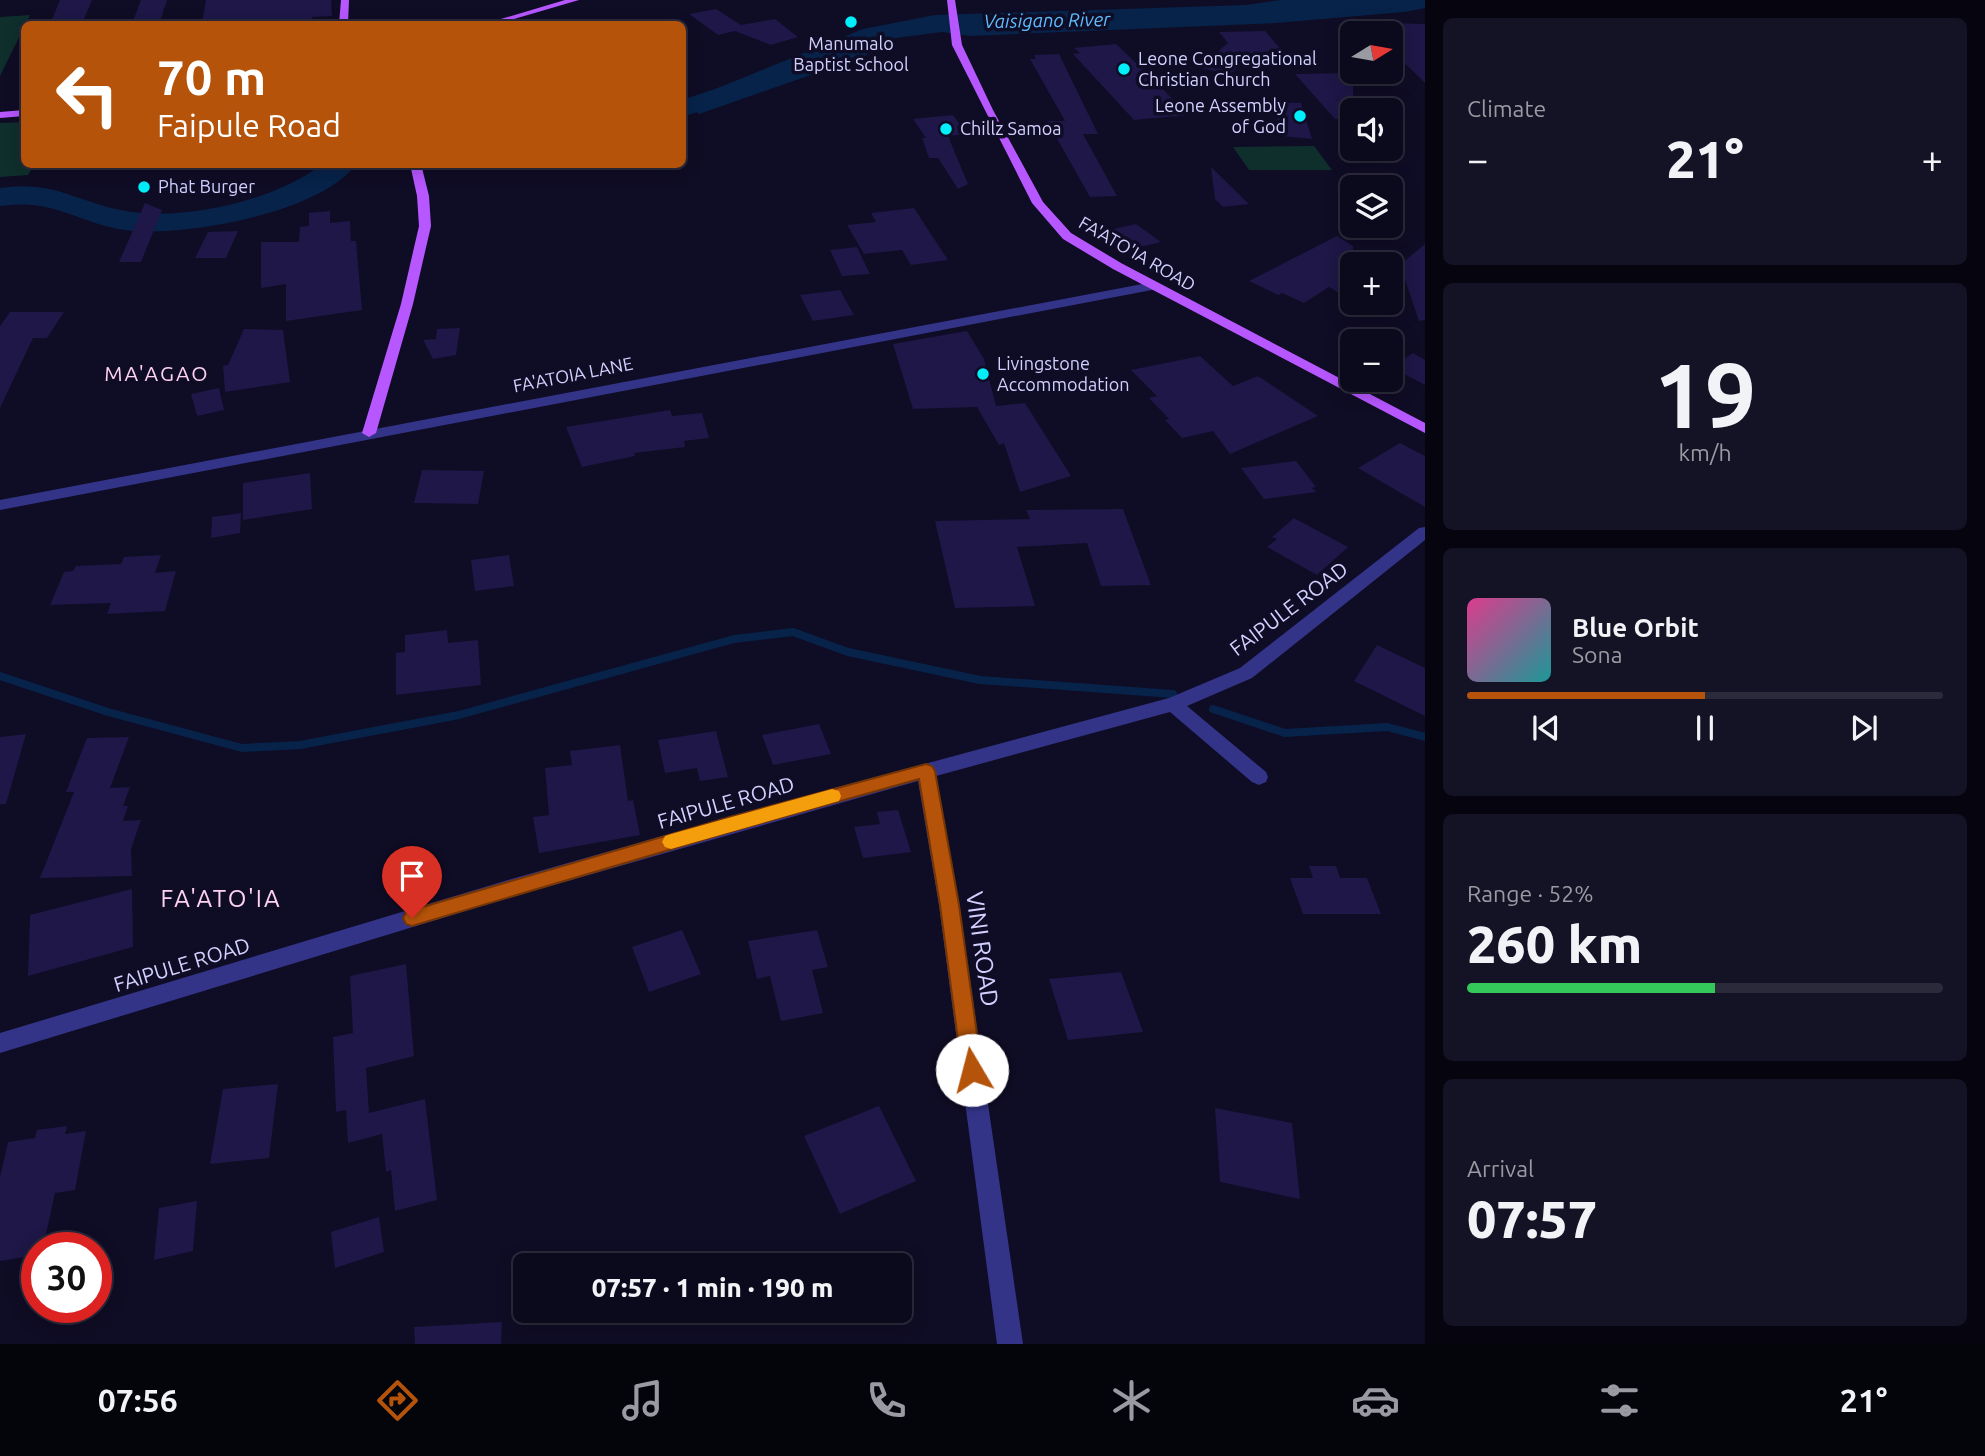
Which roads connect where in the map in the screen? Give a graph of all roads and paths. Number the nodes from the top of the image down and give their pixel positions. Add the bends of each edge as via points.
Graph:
1 (345, 0) edge
2 (575, 0) edge
3 (952, 3) edge
4 (344, 21) edge
5 (500, 21) edge
6 (21, 113) edge
7 (0, 115) edge
8 (416, 168) edge
9 (1153, 286) junction
10 (1425, 429) edge
11 (369, 433) junction
12 (0, 505) edge
13 (1425, 532) edge
14 (1173, 704) junction
15 (926, 771) junction
16 (1259, 777) dead end
17 (0, 1043) edge
18 (1010, 1344) edge

1 - 4 main road
2 - 5 main road
3 - 9 main road, FA'ATO'IA ROAD via 956,41 1038,203 1067,236
6 - 7 main road
8 - 11 main road via 425,226
9 - 10 main road, FA'ATO'IA ROAD
9 - 11 street, FA'ATOIA LANE
11 - 12 street, FA'ATOIA LANE
13 - 14 street, FAIPULE ROAD via 1247,673
14 - 15 street, FAIPULE ROAD
14 - 16 street
15 - 17 street, FAIPULE ROAD via 508,889
15 - 18 street, VINI ROAD

